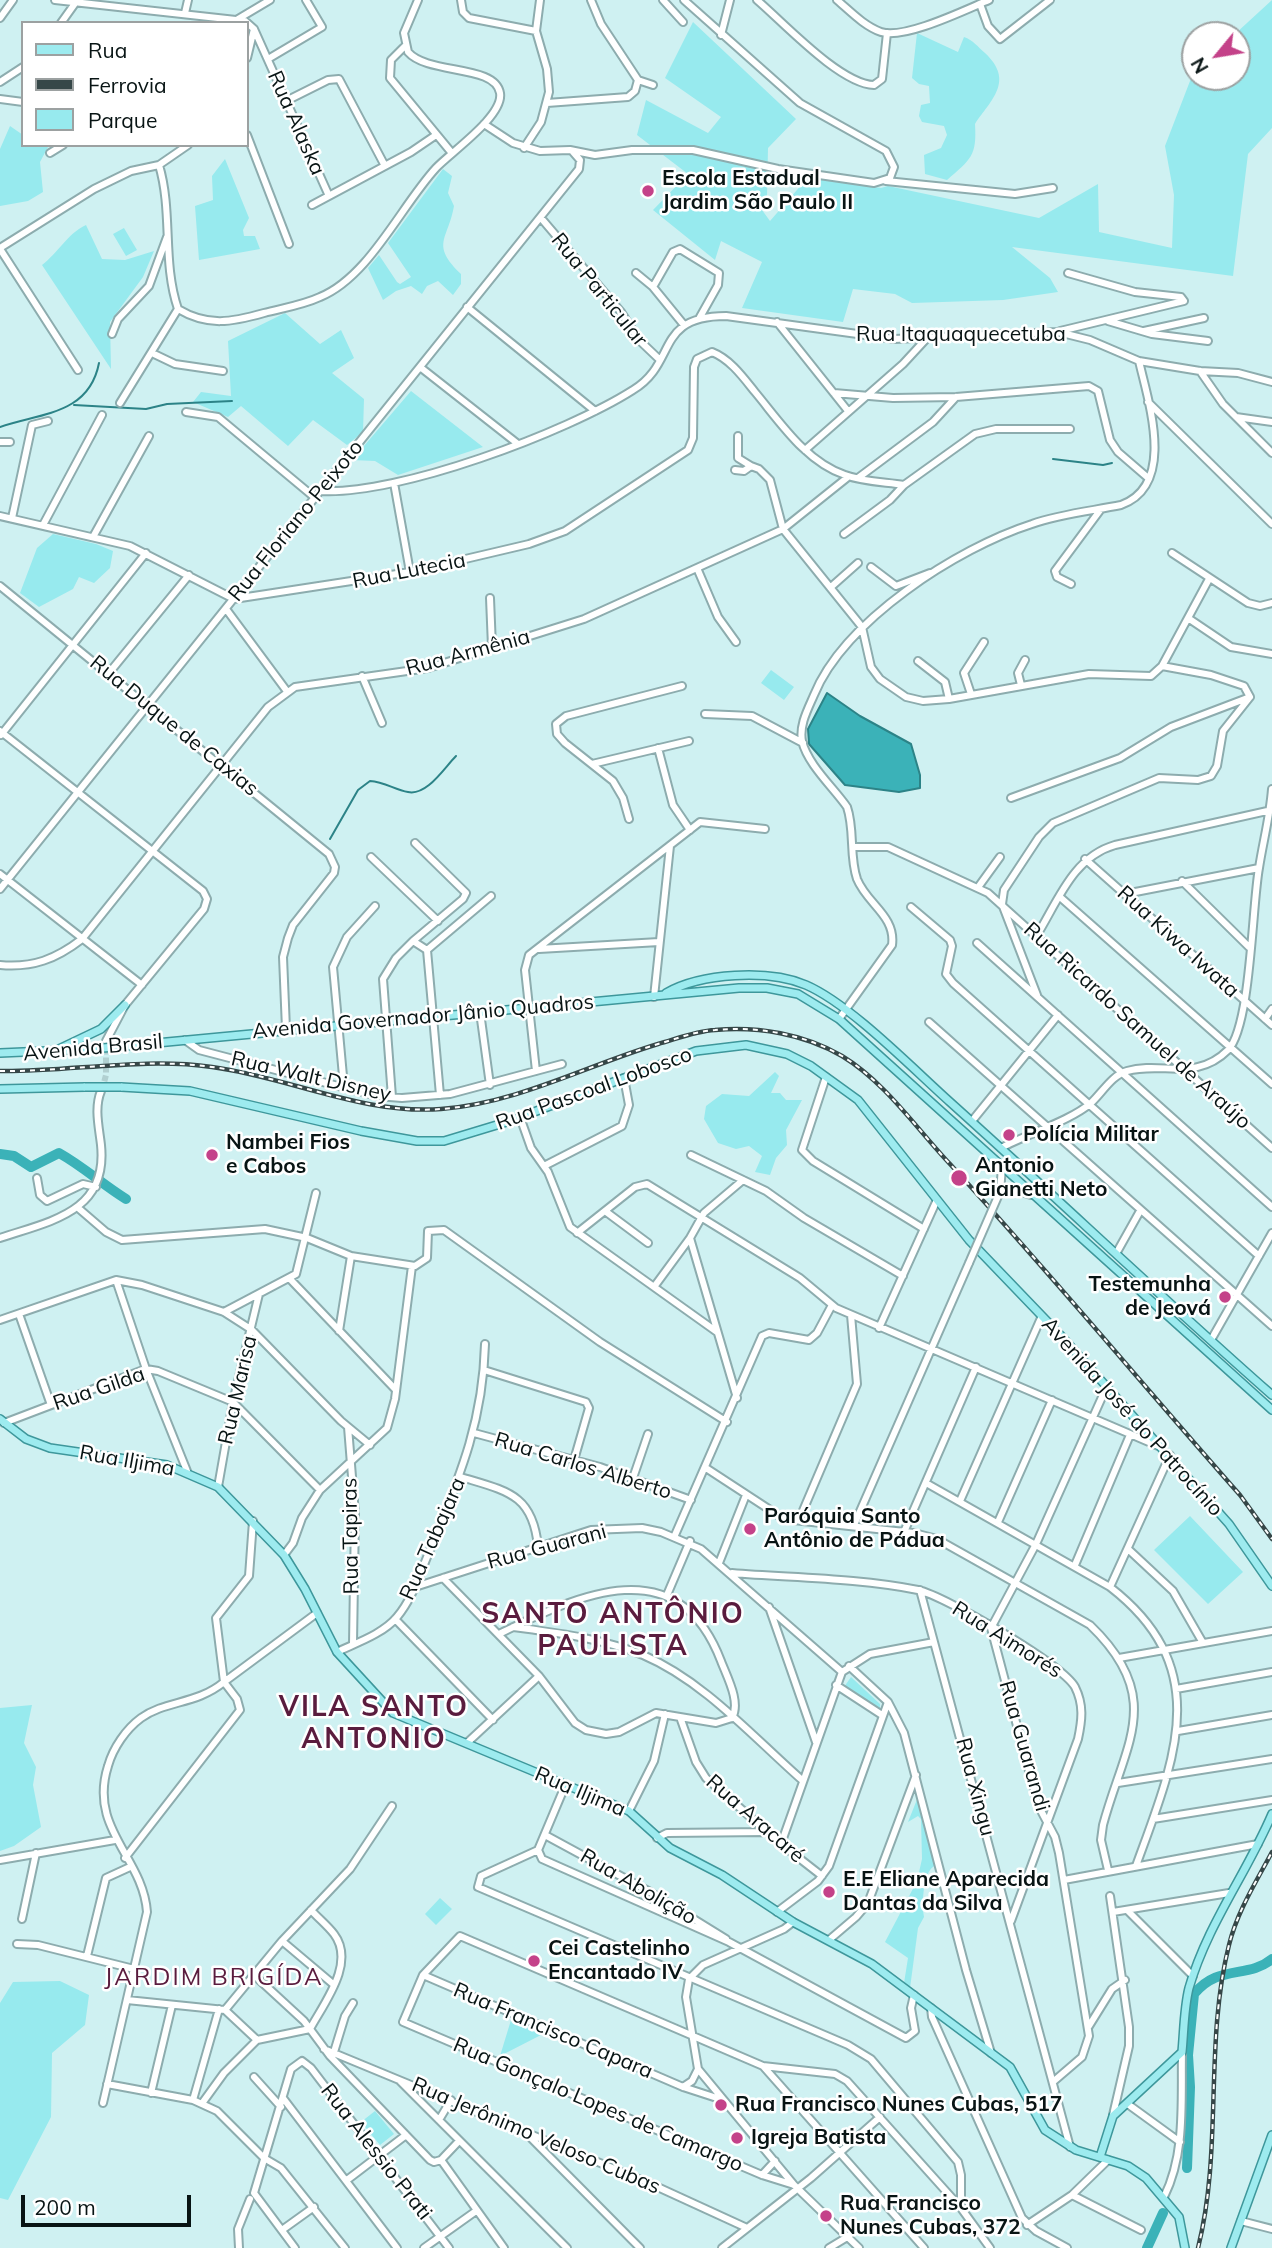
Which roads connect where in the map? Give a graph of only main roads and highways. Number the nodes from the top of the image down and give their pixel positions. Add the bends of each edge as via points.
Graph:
1 (701, 981) junction
2 (700, 992) junction
3 (657, 996) junction
4 (125, 1005) road end
5 (185, 1040) joint
6 (52, 1052) junction
7 (0, 1053) edge
8 (0, 1089) edge
9 (1001, 1148) junction
10 (987, 1154) junction
11 (1002, 1167) junction
12 (1033, 1177) junction
13 (1048, 1211) junction
14 (1075, 1215) junction
15 (1114, 1250) junction
16 (983, 1256) joint
17 (1102, 1258) junction
18 (1124, 1259) junction
19 (1117, 1272) junction
20 (1272, 1395) edge
21 (1272, 1410) edge
22 (2, 1421) edge
23 (1272, 1586) edge
24 (1272, 1814) edge
25 (1135, 2095) junction
26 (1112, 2119) junction
27 (1272, 2135) edge
28 (1270, 2145) edge
29 (1100, 2157) junction
30 (1185, 2248) edge
31 (1231, 2248) edge

1 - 2 main road
1 - 3 main road, Avenida Governador Jânio Quadros
1 - 9 main road, Avenida Governador Jânio Quadros via 753,977 805,985 845,1010
2 - 3 main road, Avenida Governador Jânio Quadros
2 - 10 main road, Avenida Governador Jânio Quadros via 746,988 798,994 839,1019
3 - 5 main road, Avenida Governador Jânio Quadros
4 - 6 main road via 101,1029
5 - 6 main road, Avenida Brasil, bridge
6 - 7 main road, Avenida Brasil
8 - 16 main road, Rua Pascoal Lobosco, bridge via 190,1091 417,1140 454,1140 696,1051 729,1044 777,1049 826,1077 866,1109
9 - 10 main road
9 - 12 main road, Avenida Governador Jânio Quadros
10 - 11 main road, Avenida Governador Jânio Quadros
11 - 12 main road via 1010,1161
11 - 13 main road, Avenida Governador Jânio Quadros
12 - 14 main road, Avenida Governador Jânio Quadros
13 - 14 main road via 1066,1218
13 - 17 main road, Avenida Governador Jânio Quadros
14 - 15 main road, Avenida Governador Jânio Quadros
15 - 17 main road
15 - 18 main road, Avenida Governador Jânio Quadros
16 - 23 main road, Avenida José do Patrocínio via 1167,1451 1229,1524
17 - 19 main road, Avenida Governador Jânio Quadros
18 - 19 main road
18 - 20 main road, Avenida Governador Jânio Quadros
19 - 21 main road, Avenida Governador Jânio Quadros
22 - 29 main road, Rua Iljima via 26,1439 50,1448 146,1461 187,1471 218,1487 284,1555 337,1652 393,1713 629,1811 657,1838 793,1922 872,1964 991,2053 1018,2079 1045,2130 1070,2147
24 - 25 main road via 1229,1893 1194,1976 1182,2052
25 - 26 main road
25 - 26 main road
26 - 29 main road
27 - 28 main road
28 - 31 main road
29 - 30 main road, Rua Iljima via 1135,2170 1164,2197 1179,2217

